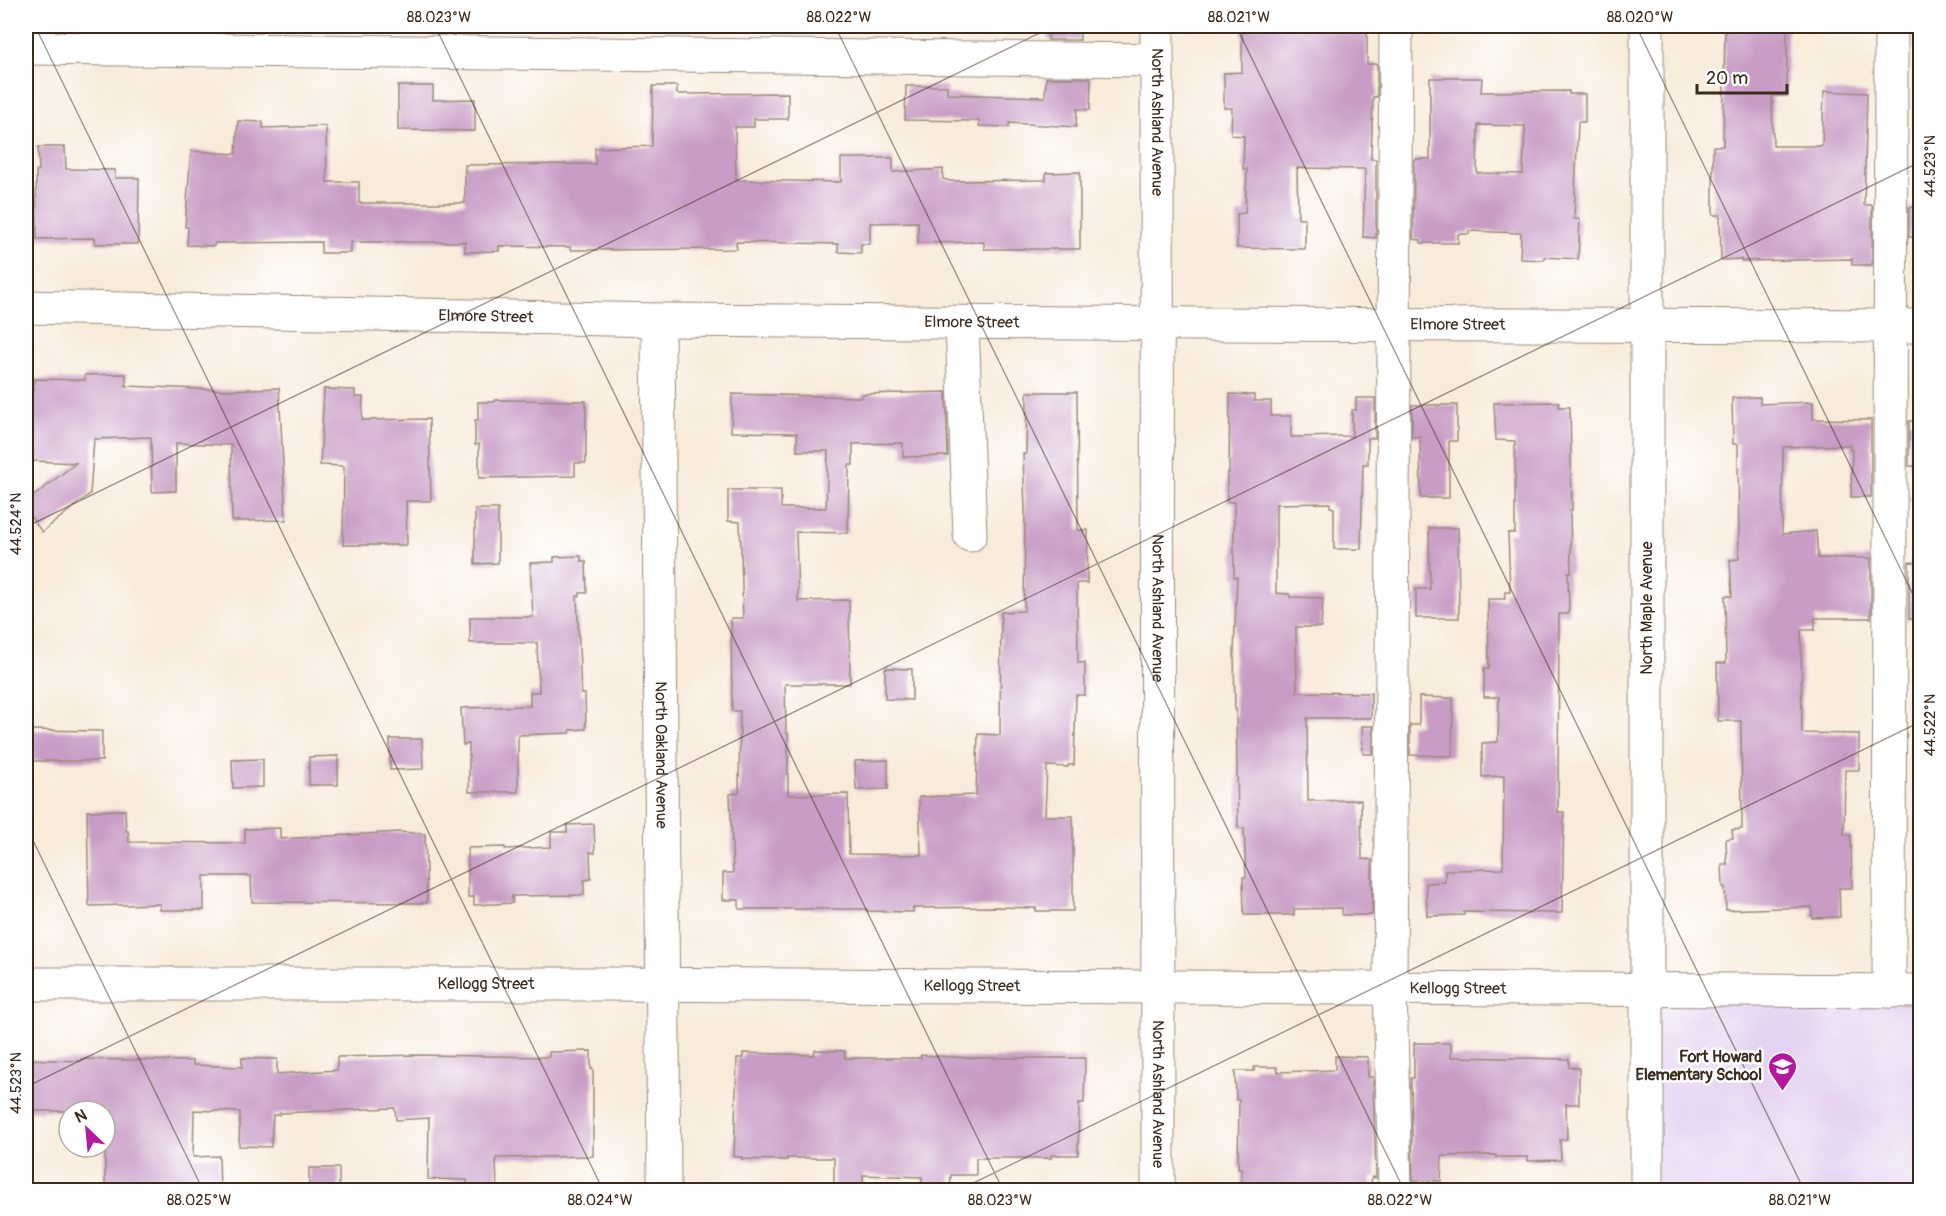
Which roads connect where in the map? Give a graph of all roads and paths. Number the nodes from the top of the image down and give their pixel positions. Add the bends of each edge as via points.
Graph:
1 (1157, 26) edge
2 (1396, 26) edge
3 (1647, 26) edge
4 (1891, 26) edge
5 (26, 48) edge
6 (1157, 60) junction
7 (26, 307) edge
8 (658, 320) junction
9 (962, 323) junction
10 (1157, 324) junction
11 (1394, 325) junction
12 (1647, 325) junction
13 (1905, 326) edge
14 (970, 535) dead end
15 (26, 984) edge
16 (663, 984) junction
17 (1157, 986) junction
18 (1390, 988) junction
19 (1646, 989) junction
20 (1888, 991) junction
21 (1920, 991) edge
22 (664, 1191) edge
23 (1158, 1191) edge
24 (1395, 1191) edge
25 (1647, 1191) edge

1 - 6 street, North Ashland Avenue
2 - 11 street
3 - 12 street, North Maple Avenue
4 - 13 street
5 - 6 street
6 - 10 street, North Ashland Avenue
7 - 8 street, Elmore Street
8 - 9 street, Elmore Street
8 - 16 street, North Oakland Avenue
9 - 10 street, Elmore Street
9 - 14 street
10 - 11 street, Elmore Street
10 - 17 street, North Ashland Avenue
11 - 12 street, Elmore Street
11 - 18 street
12 - 13 street, Elmore Street
12 - 19 street, North Maple Avenue
13 - 20 street
15 - 16 street, Kellogg Street
16 - 17 street, Kellogg Street
16 - 22 street, North Oakland Avenue
17 - 18 street, Kellogg Street
17 - 23 street, North Ashland Avenue
18 - 19 street, Kellogg Street
18 - 24 street
19 - 20 street, Kellogg Street
19 - 25 street, North Maple Avenue
20 - 21 street, Kellogg Street

